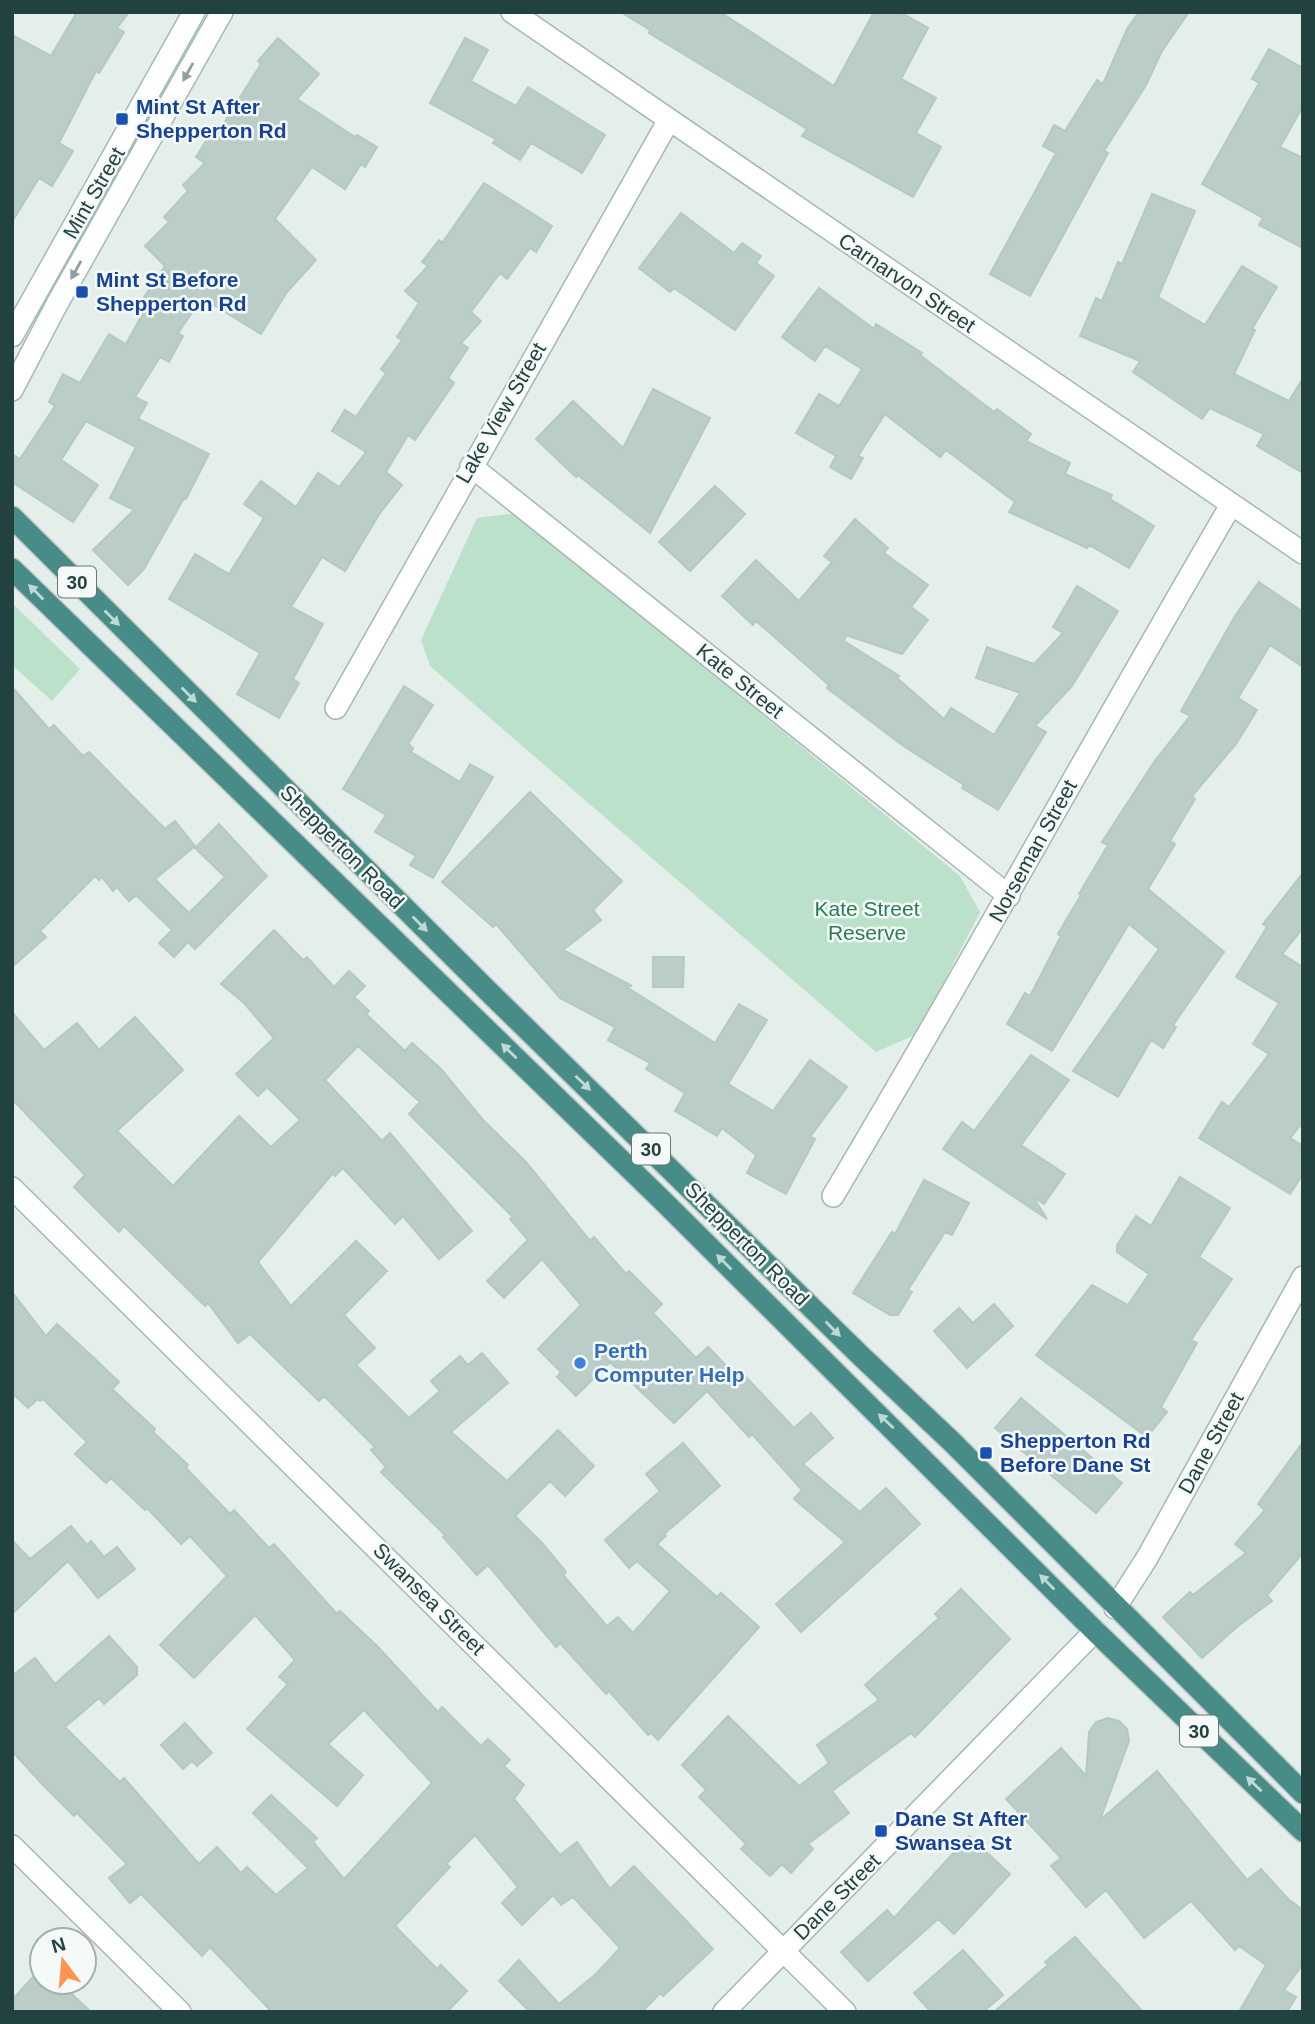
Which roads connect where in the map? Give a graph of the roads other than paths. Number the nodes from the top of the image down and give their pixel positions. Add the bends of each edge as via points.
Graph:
1 (194, 12) edge
2 (222, 12) edge
3 (512, 12) edge
4 (669, 120) junction
5 (12, 336) edge
6 (12, 390) edge
7 (471, 466) junction
8 (1231, 505) junction
9 (12, 517) edge
10 (1303, 554) edge
11 (12, 569) edge
12 (336, 708) dead end
13 (1009, 896) junction
14 (12, 1188) edge
15 (833, 1196) dead end
16 (1303, 1277) edge
17 (1115, 1608) junction
18 (1095, 1631) junction
19 (1303, 1793) edge
20 (1303, 1831) edge
21 (12, 1846) edge
22 (783, 1951) junction
23 (180, 2012) edge
24 (724, 2012) edge
25 (845, 2012) edge

1 - 5 street, Mint Street
2 -> 6 street, Mint Street
3 - 4 street, Carnarvon Street
4 - 7 street, Lake View Street
4 - 8 street, Carnarvon Street
7 - 12 street, Lake View Street
7 - 13 street, Kate Street
8 - 10 street, Carnarvon Street
8 - 13 street, Norseman Street
9 -> 17 highway, Shepperton Road / 30
18 -> 11 highway, Shepperton Road / 30 via 911,1444
13 - 15 street, Norseman Street
14 - 22 street, Swansea Street
16 - 17 street, Dane Street
17 - 19 highway, Shepperton Road / 30
20 -> 18 highway, Shepperton Road / 30
18 - 22 street, Dane Street
21 - 23 street
22 - 24 street, Dane Street
22 - 25 street, Swansea Street

